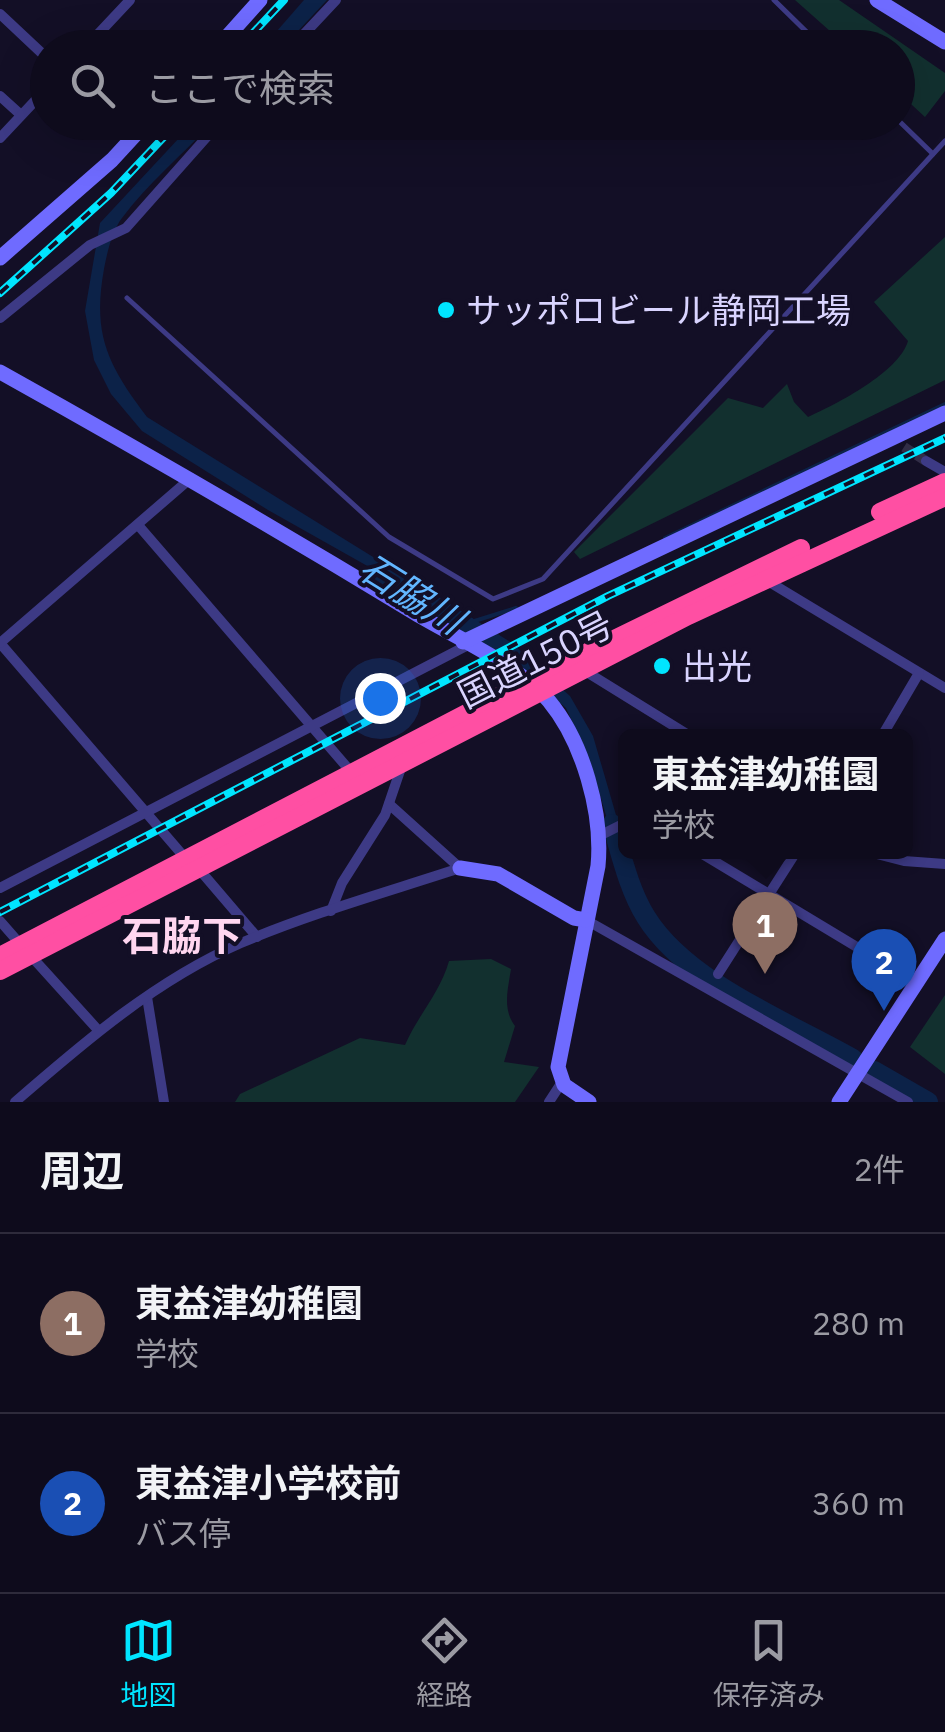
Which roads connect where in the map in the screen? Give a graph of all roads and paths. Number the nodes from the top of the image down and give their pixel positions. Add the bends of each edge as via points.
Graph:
1 (130, 0) edge
2 (237, 0) edge
3 (260, 0) edge
4 (336, 0) edge
5 (774, 0) edge
6 (877, 0) edge
7 (0, 14) edge
8 (248, 14) junction
9 (102, 30) edge
10 (233, 30) edge
11 (308, 30) edge
12 (805, 30) edge
13 (30, 42) edge
14 (945, 42) edge
15 (0, 96) edge
16 (30, 106) edge
17 (21, 115) junction
18 (915, 137) edge
19 (0, 138) edge
20 (130, 140) edge
21 (204, 140) edge
22 (945, 140) edge
23 (932, 154) junction
24 (0, 258) edge
25 (127, 298) dead end
26 (0, 318) edge
27 (0, 372) edge
28 (945, 414) edge
29 (926, 461) tunnel mouth
30 (945, 472) edge
31 (192, 477) junction
32 (945, 482) edge
33 (945, 496) edge
34 (138, 525) junction
35 (766, 579) junction
36 (0, 643) edge
37 (466, 644) junction
38 (584, 671) junction
39 (919, 673) junction
40 (541, 684) junction
41 (945, 688) edge
42 (313, 726) junction
43 (677, 729) edge
44 (886, 729) edge
45 (402, 764) junction
46 (352, 773) junction
47 (389, 804) junction
48 (146, 812) junction
49 (618, 826) edge
50 (599, 836) junction
51 (711, 859) edge
52 (791, 859) edge
53 (896, 859) edge
54 (192, 864) junction
55 (945, 864) edge
56 (460, 868) junction
57 (0, 888) edge
58 (768, 894) junction
59 (331, 911) junction
60 (586, 920) junction
61 (0, 921) edge
62 (257, 938) junction
63 (945, 940) edge
64 (26, 950) junction
65 (0, 956) edge
66 (0, 971) edge
67 (718, 974) dead end
68 (915, 982) junction
69 (147, 997) junction
70 (98, 1030) junction
71 (857, 1072) junction
72 (562, 1082) junction
73 (15, 1102) edge
74 (164, 1102) edge
75 (549, 1102) edge
76 (589, 1102) edge
77 (839, 1102) edge
78 (908, 1102) edge

1 - 9 street
2 - 8 street
3 - 8 street
4 - 11 street
5 - 12 lane
6 - 14 street
7 - 13 street
8 - 10 street
15 - 17 street
16 - 17 street
17 - 19 street
18 - 23 lane
20 - 24 street
21 - 26 street via 126,228 90,245
22 - 23 lane
23 - 25 lane via 543,578 493,599 389,537
27 - 31 street
28 - 37 street via 900,442
29 - 30 street
31 - 34 street
31 - 37 street
32 - 40 highway, 国道150号 via 701,594
33 - 35 highway, 国道150号
34 - 36 street
34 - 42 street
35 - 38 highway, 国道150号
35 - 39 street
36 - 48 street
37 - 40 street
37 - 42 street
38 - 40 highway, 国道150号
38 - 43 street
39 - 41 street
39 - 44 street
40 - 45 highway, 国道150号
40 - 46 highway, 国道150号
40 - 50 street via 574,746
42 - 46 street
42 - 48 street
45 - 47 street
45 - 54 highway, 国道150号
46 - 54 highway, 国道150号
47 - 56 street
47 - 59 street
48 - 54 street
48 - 57 street
49 - 50 street
50 - 60 street
51 - 58 street
52 - 58 street
53 - 55 street
54 - 62 street
54 - 64 highway, 国道150号
56 - 59 street
56 - 60 street via 498,874
58 - 67 street
58 - 68 street
59 - 62 street
60 - 71 street
60 - 72 street via 558,1067
61 - 64 street
62 - 69 street
63 - 68 street
64 - 65 highway, 国道150号
64 - 66 highway, 国道150号
64 - 70 street
68 - 71 street
69 - 70 street
69 - 74 street
70 - 73 street
71 - 77 street
71 - 78 street
72 - 75 street
72 - 76 street

